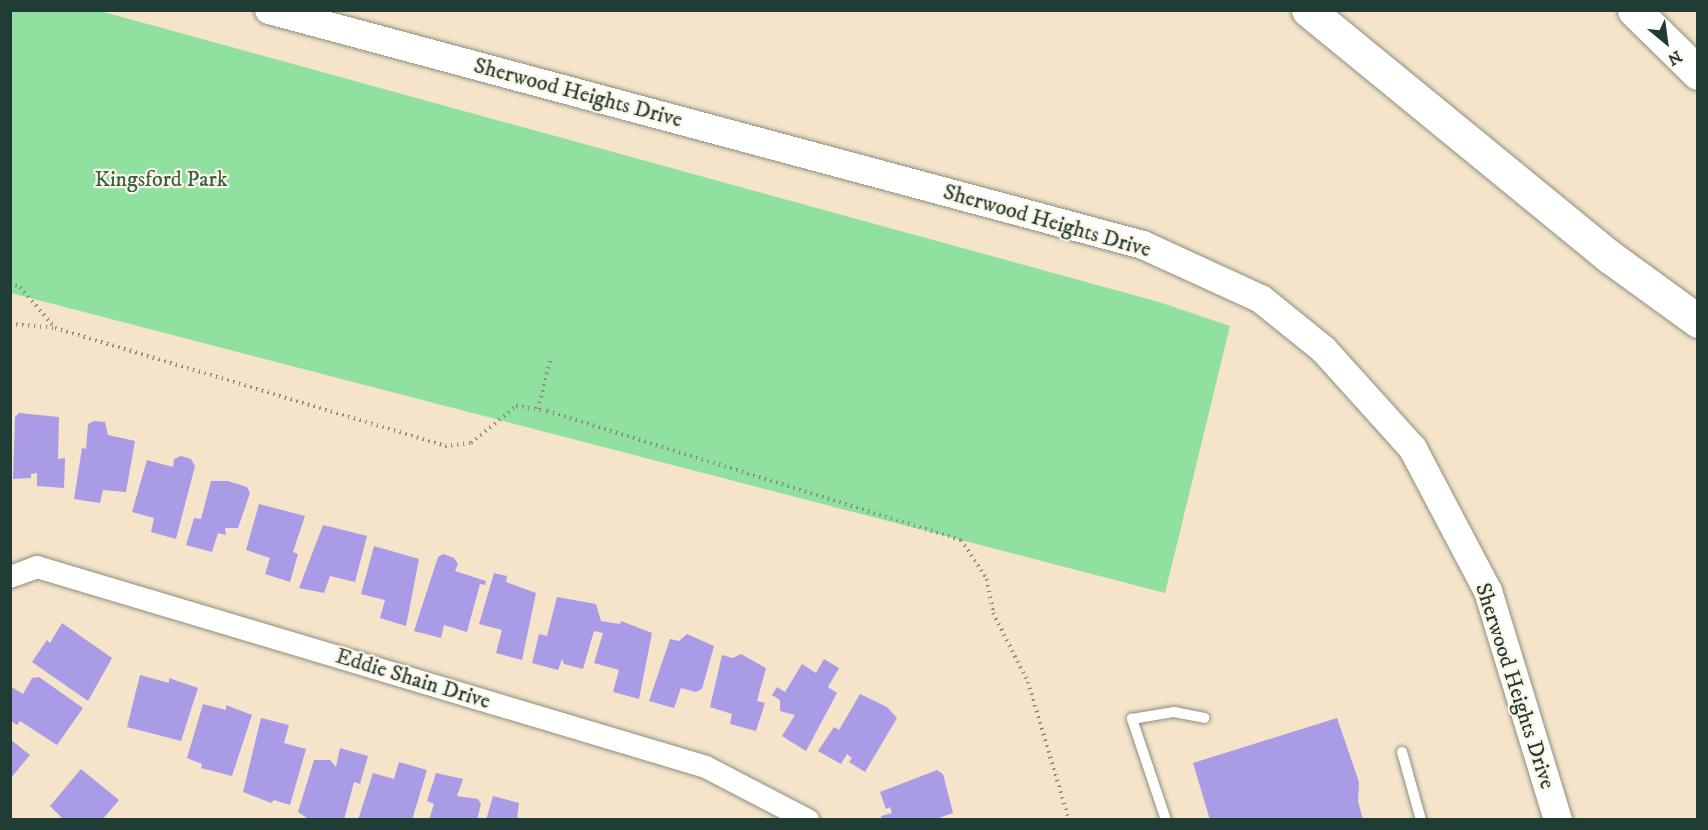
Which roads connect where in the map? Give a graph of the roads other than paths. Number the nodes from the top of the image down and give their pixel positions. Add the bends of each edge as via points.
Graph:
1 (269, 10) edge
2 (1308, 10) edge
3 (1634, 10) edge
4 (1698, 73) edge
5 (1698, 321) edge
6 (10, 577) edge
7 (1204, 718) dead end
8 (1402, 752) dead end
9 (1552, 818) edge
10 (808, 819) edge
11 (1166, 819) edge
12 (1421, 819) edge

1 - 9 street, Sherwood Heights Drive via 1143,245 1261,299 1324,351 1413,449 1488,591
2 - 5 highway via 1565,222
3 - 4 highway
6 - 10 street, Eddie Shain Drive via 37,567 694,764
7 - 11 lane via 1174,712 1132,719
8 - 12 lane

